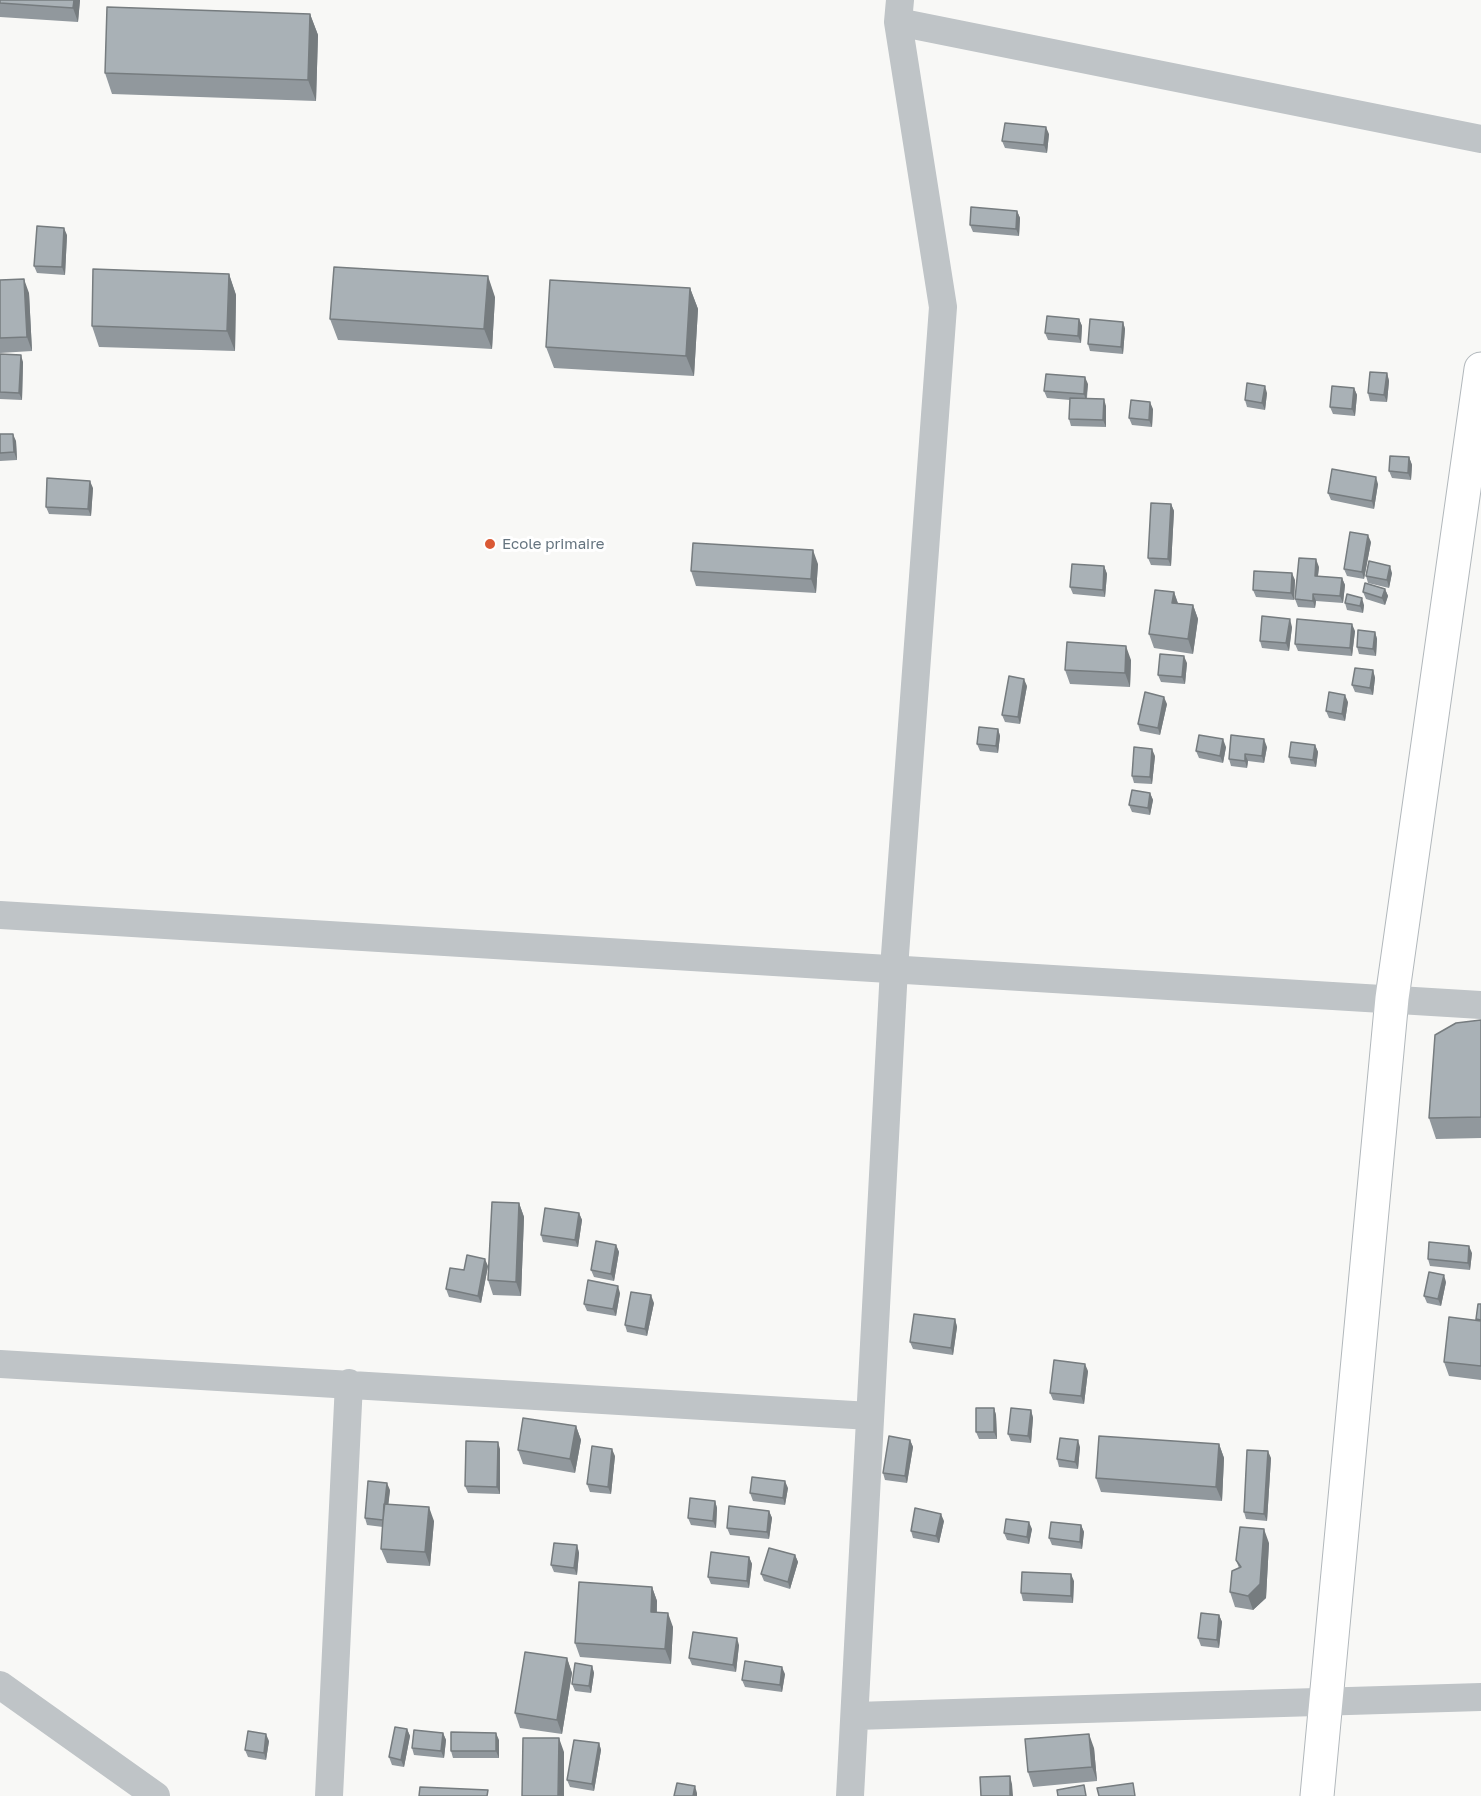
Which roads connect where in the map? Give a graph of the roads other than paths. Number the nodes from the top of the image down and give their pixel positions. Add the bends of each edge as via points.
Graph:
1 (899, 11) edge
2 (1481, 140) edge
3 (1481, 369) edge
4 (0, 915) edge
5 (894, 969) junction
6 (1392, 998) junction
7 (1481, 1005) edge
8 (0, 1364) edge
9 (349, 1383) junction
10 (870, 1416) junction
11 (0, 1685) edge
12 (1481, 1697) edge
13 (1326, 1702) junction
14 (855, 1716) junction
15 (156, 1796) edge
16 (329, 1796) edge
17 (850, 1796) edge
18 (1317, 1796) edge

1 - 2 street
1 - 5 street via 943,308
3 - 6 main road
4 - 5 street
5 - 6 street
5 - 10 street
6 - 7 street
6 - 13 main road
8 - 9 street
9 - 10 street
9 - 16 street
10 - 14 street
11 - 15 street
12 - 13 street
13 - 14 street
13 - 18 main road
14 - 17 street

